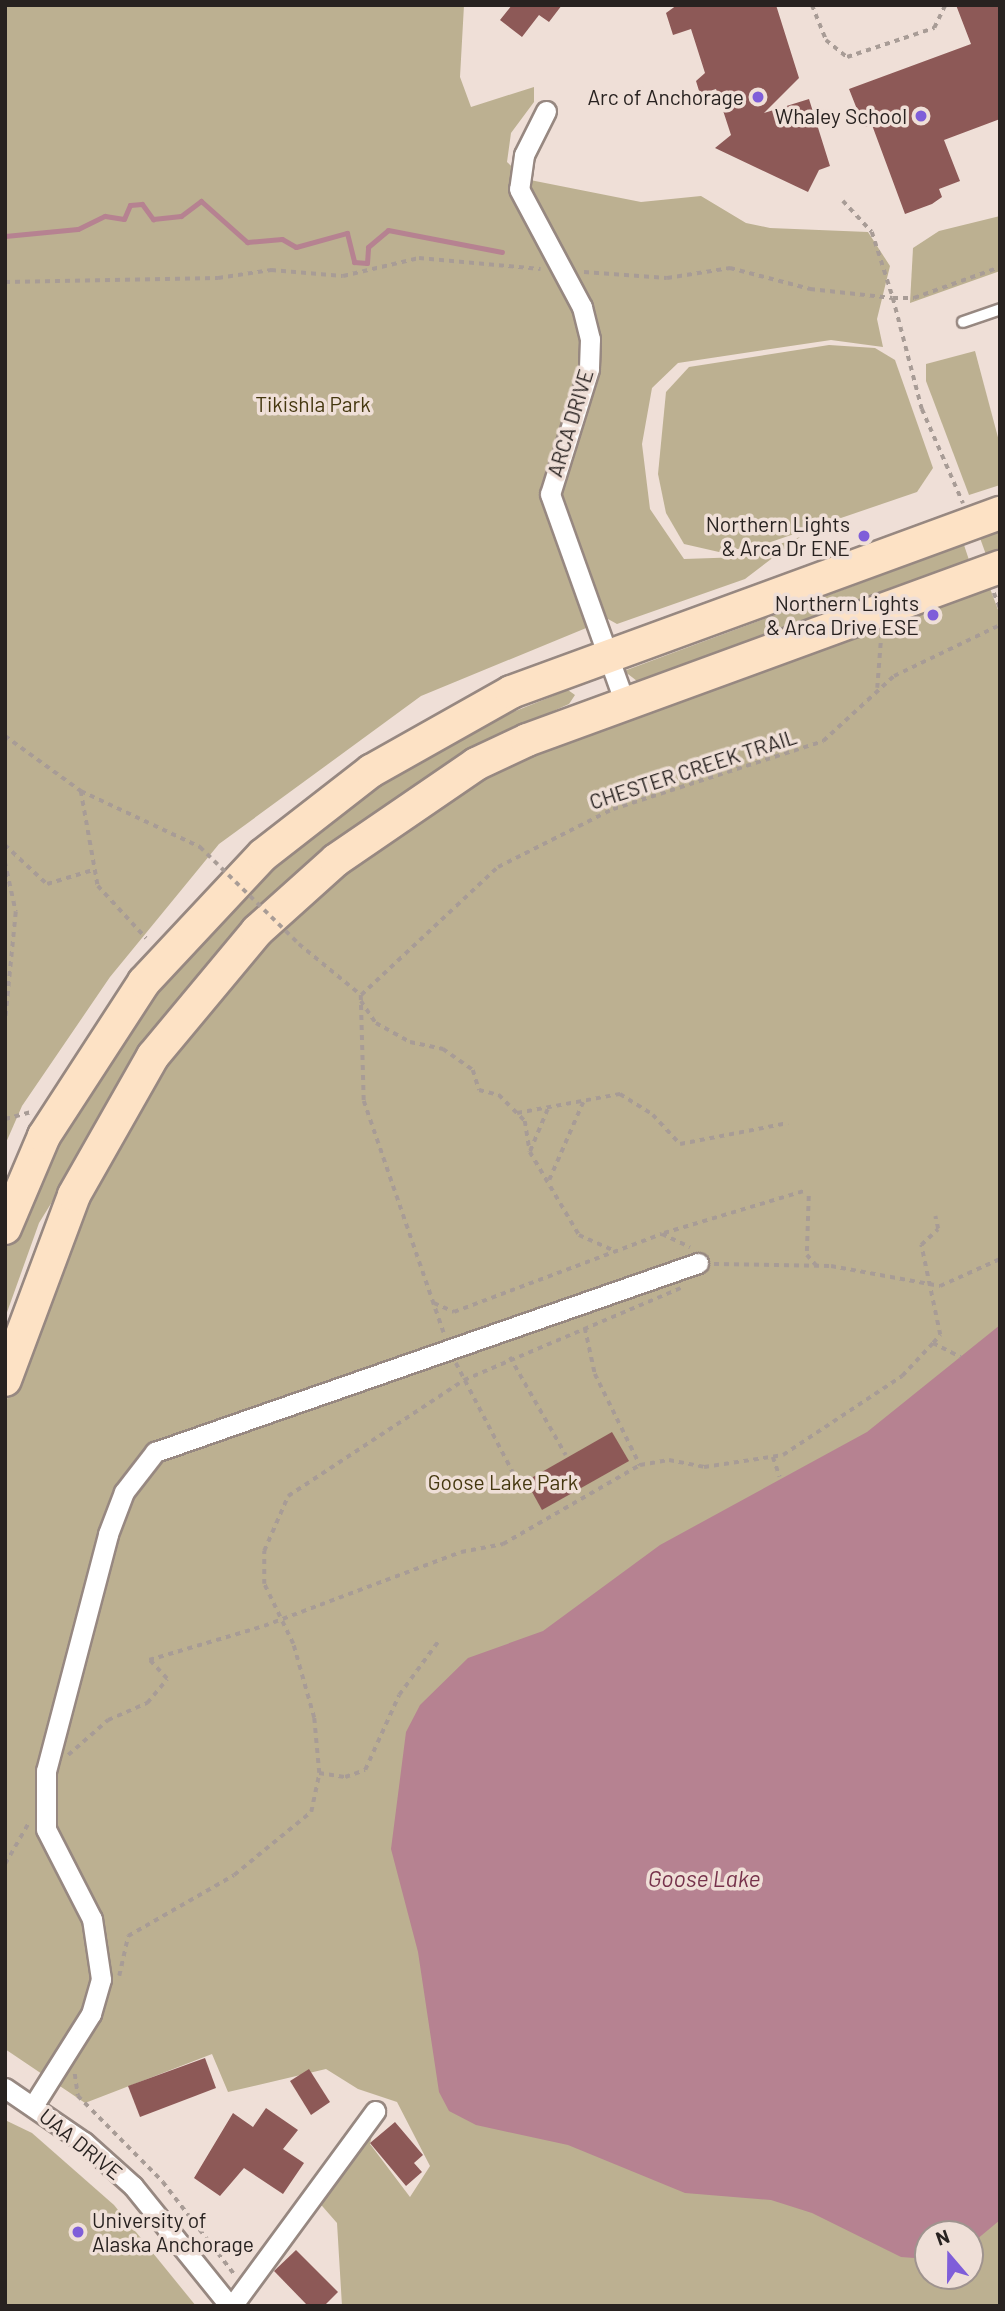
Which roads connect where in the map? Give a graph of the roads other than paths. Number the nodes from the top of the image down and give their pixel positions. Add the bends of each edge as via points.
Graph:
1 (546, 111) dead end
2 (1000, 309) edge
3 (963, 322) dead end
4 (1000, 513) edge
5 (1000, 567) edge
6 (607, 654) junction
7 (624, 701) junction
8 (5, 1228) edge
9 (698, 1264) road end
10 (5, 1380) edge
11 (5, 2088) edge
12 (33, 2106) junction
13 (375, 2110) dead end
14 (231, 2306) edge

1 - 6 street, ARCA DRIVE via 522,160 519,189 582,307 589,369 550,494
2 - 3 lane
4 - 6 main road
5 - 7 main road
6 - 7 street, ARCA DRIVE
6 - 8 main road via 437,729 361,778 263,855 182,937 114,1023 44,1136
7 - 10 main road via 517,745 432,793 317,876 233,957 153,1056 102,1142 74,1195
9 - 12 street via 155,1452 124,1492 108,1534 45,1783 43,1808 53,1850 92,1919 101,1979 91,2014
11 - 12 street, UAA DRIVE
12 - 14 street, UAA DRIVE via 132,2186
13 - 14 street

